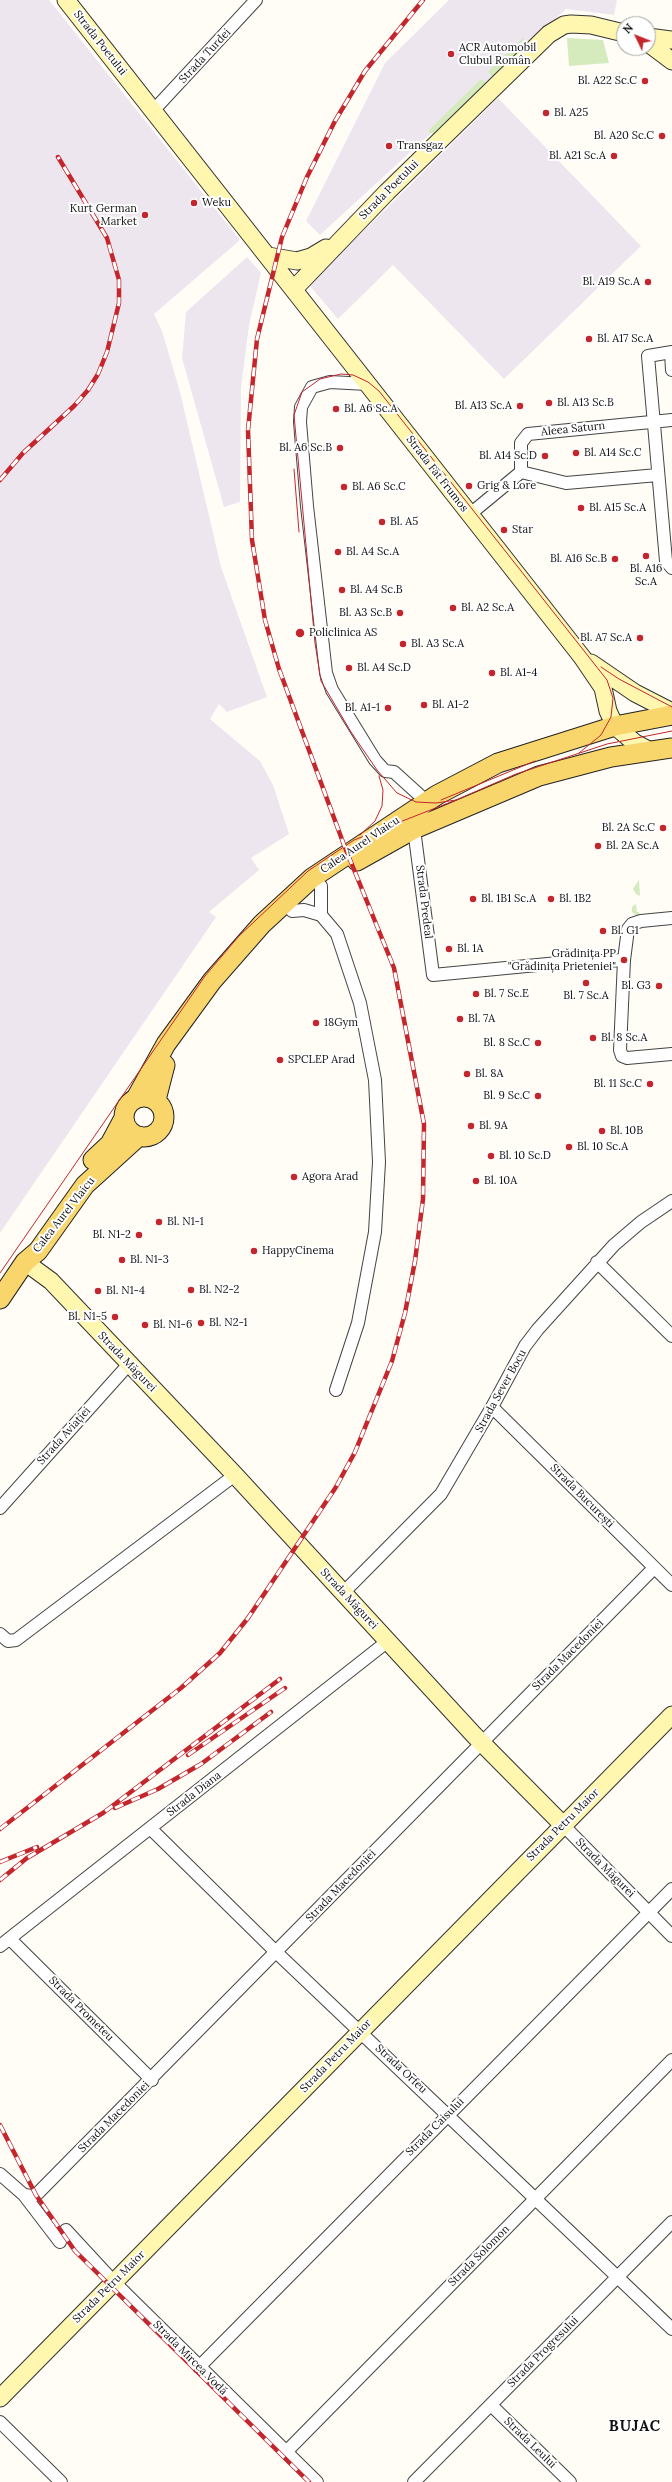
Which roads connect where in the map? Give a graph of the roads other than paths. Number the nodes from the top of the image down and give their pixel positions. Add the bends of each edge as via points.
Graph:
1 (66, 0) edge
2 (256, 0) edge
3 (616, 31) edge
4 (656, 37) edge
5 (672, 40) edge
6 (656, 49) edge
7 (672, 61) edge
8 (153, 110) junction
9 (346, 234) junction
10 (268, 256) junction
11 (294, 289) junction
12 (671, 352) edge
13 (672, 370) edge
14 (367, 384) junction
15 (672, 420) edge
16 (653, 421) junction
17 (521, 472) junction
18 (658, 475) junction
19 (469, 515) junction
20 (672, 568) edge
21 (582, 657) junction
22 (672, 713) edge
23 (615, 726) junction
24 (672, 748) edge
25 (650, 751) junction
26 (426, 802) junction
27 (414, 829) junction
28 (322, 886) junction
29 (292, 911) junction
30 (321, 915) junction
31 (672, 918) edge
32 (624, 960) junction
33 (672, 1054) edge
34 (136, 1098) junction
35 (156, 1100) junction
36 (124, 1118) junction
37 (139, 1136) junction
38 (672, 1201) edge
39 (25, 1262) junction
40 (597, 1262) junction
41 (0, 1299) edge
42 (672, 1336) edge
43 (129, 1364) junction
44 (336, 1390) dead end
45 (492, 1407) junction
46 (236, 1475) junction
47 (0, 1508) edge
48 (654, 1568) junction
49 (672, 1585) edge
50 (343, 1593) junction
51 (0, 1634) edge
52 (388, 1641) junction
53 (672, 1715) edge
54 (482, 1743) junction
55 (563, 1825) junction
56 (150, 1828) junction
57 (672, 1889) edge
58 (649, 1912) junction
59 (672, 1936) edge
60 (10, 1939) junction
61 (0, 1946) edge
62 (276, 1952) junction
63 (360, 2031) junction
64 (672, 2060) edge
65 (152, 2080) junction
66 (448, 2114) junction
67 (0, 2174) edge
68 (24, 2195) junction
69 (536, 2198) junction
70 (672, 2222) edge
71 (66, 2230) dead end
72 (60, 2242) dead end
73 (618, 2276) junction
74 (114, 2282) junction
75 (672, 2329) edge
76 (199, 2367) junction
77 (0, 2398) edge
78 (491, 2405) junction
79 (0, 2422) edge
80 (286, 2452) junction
81 (61, 2482) edge
82 (316, 2482) edge
83 (414, 2482) edge
84 (570, 2482) edge

1 - 8 street, Strada Poetului
2 - 8 street, Strada Turdei
3 - 9 street, Strada Poetului via 591,25 571,24 548,34
4 - 5 street
6 - 7 street
8 - 10 street, Strada Poetului
9 - 10 street, Strada Poetului via 306,259 290,261
9 - 11 street, Strada Poetului
10 - 11 street, Strada Poetului
11 - 14 street, Strada Făt Frumos
12 - 13 street
12 - 16 street via 648,356
14 - 19 street, Strada Făt Frumos
14 - 26 street via 330,382 312,387 304,398 300,422 326,673 332,690 381,767 388,772 394,772
15 - 16 street, Aleea Saturn
16 - 17 street, Aleea Saturn via 528,434 521,443
16 - 18 street
17 - 18 street via 566,483
17 - 19 street
18 - 20 street via 666,561
19 - 21 street, Strada Făt Frumos
21 - 22 street, Strada Făt Frumos via 635,693
21 - 23 street, Strada Făt Frumos via 603,688 608,711
22 - 23 main road, Calea Aurel Vlaicu
23 - 25 street, Strada Făt Frumos
23 - 26 main road, Calea Aurel Vlaicu via 511,758 465,779
24 - 25 main road, Calea Aurel Vlaicu
25 - 27 main road, Calea Aurel Vlaicu via 604,758 539,776
26 - 34 main road, Calea Aurel Vlaicu via 312,878 262,924 183,1018
27 - 28 main road, Calea Aurel Vlaicu via 352,864
27 - 32 street, Strada Predeal via 433,975 558,963
28 - 29 main road, Calea Aurel Vlaicu
28 - 30 street
29 - 30 street via 304,910
29 - 35 main road, Calea Aurel Vlaicu via 228,979 178,1044 163,1068
30 - 44 street via 338,934 360,1003 374,1080 378,1125 378,1199 370,1261 358,1323
31 - 32 street via 632,924 628,929
32 - 33 street via 620,1020 622,1056 627,1058
34 - 35 main road
34 - 36 main road, Calea Aurel Vlaicu via 125,1108
35 - 37 main road, Calea Aurel Vlaicu via 163,1112 161,1126 154,1134
36 - 37 main road via 128,1130
36 - 39 main road, Calea Aurel Vlaicu via 110,1144 78,1175 58,1201 25,1252
37 - 39 main road, Calea Aurel Vlaicu via 85,1185 38,1251
38 - 40 street, Strada Sever Bocu via 629,1231
39 - 41 main road, Calea Aurel Vlaicu
39 - 43 street, Strada Măgurei via 50,1281
40 - 42 street
40 - 45 street, Strada Sever Bocu via 525,1346
43 - 46 street, Strada Măgurei
43 - 47 street, Strada Aviației
45 - 48 street, Strada București
45 - 50 street, Strada Sever Bocu via 441,1494
46 - 50 street, Strada Măgurei
46 - 51 street via 16,1640 8,1641
48 - 49 street, Strada București
48 - 54 street, Strada Macedoniei
50 - 52 street, Strada Măgurei
52 - 54 street, Strada Măgurei
52 - 56 street, Strada Diana
53 - 55 street, Strada Petru Maior
54 - 55 street, Strada Măgurei
54 - 62 street, Strada Macedoniei
55 - 58 street, Strada Măgurei
55 - 63 street, Strada Petru Maior
56 - 60 street, Strada Diana
56 - 62 street, Strada Orfeu
57 - 58 street, Strada Caisului
58 - 59 street, Strada Măgurei
58 - 66 street, Strada Caisului
60 - 61 street, Strada Diana
60 - 65 street, Strada Prometeu
62 - 63 street, Strada Orfeu
62 - 65 street, Strada Macedoniei
63 - 66 street, Strada Orfeu
63 - 74 street, Strada Petru Maior
64 - 69 street, Strada Solomon
65 - 68 street, Strada Macedoniei via 38,2193 33,2196
66 - 69 street, Strada Orfeu
66 - 76 street, Strada Caisului
67 - 68 street
68 - 72 street
69 - 73 street, Strada Orfeu
69 - 80 street, Strada Solomon
70 - 73 street, Strada Progresului
71 - 74 street, Strada Mircea Vodă
73 - 75 street, Strada Orfeu
73 - 78 street, Strada Progresului
74 - 76 street, Strada Mircea Vodă
74 - 77 street, Strada Petru Maior
76 - 80 street, Strada Mircea Vodă
78 - 83 street, Strada Progresului
78 - 84 street, Strada Leului
79 - 81 street
80 - 82 street, Strada Mircea Vodă

